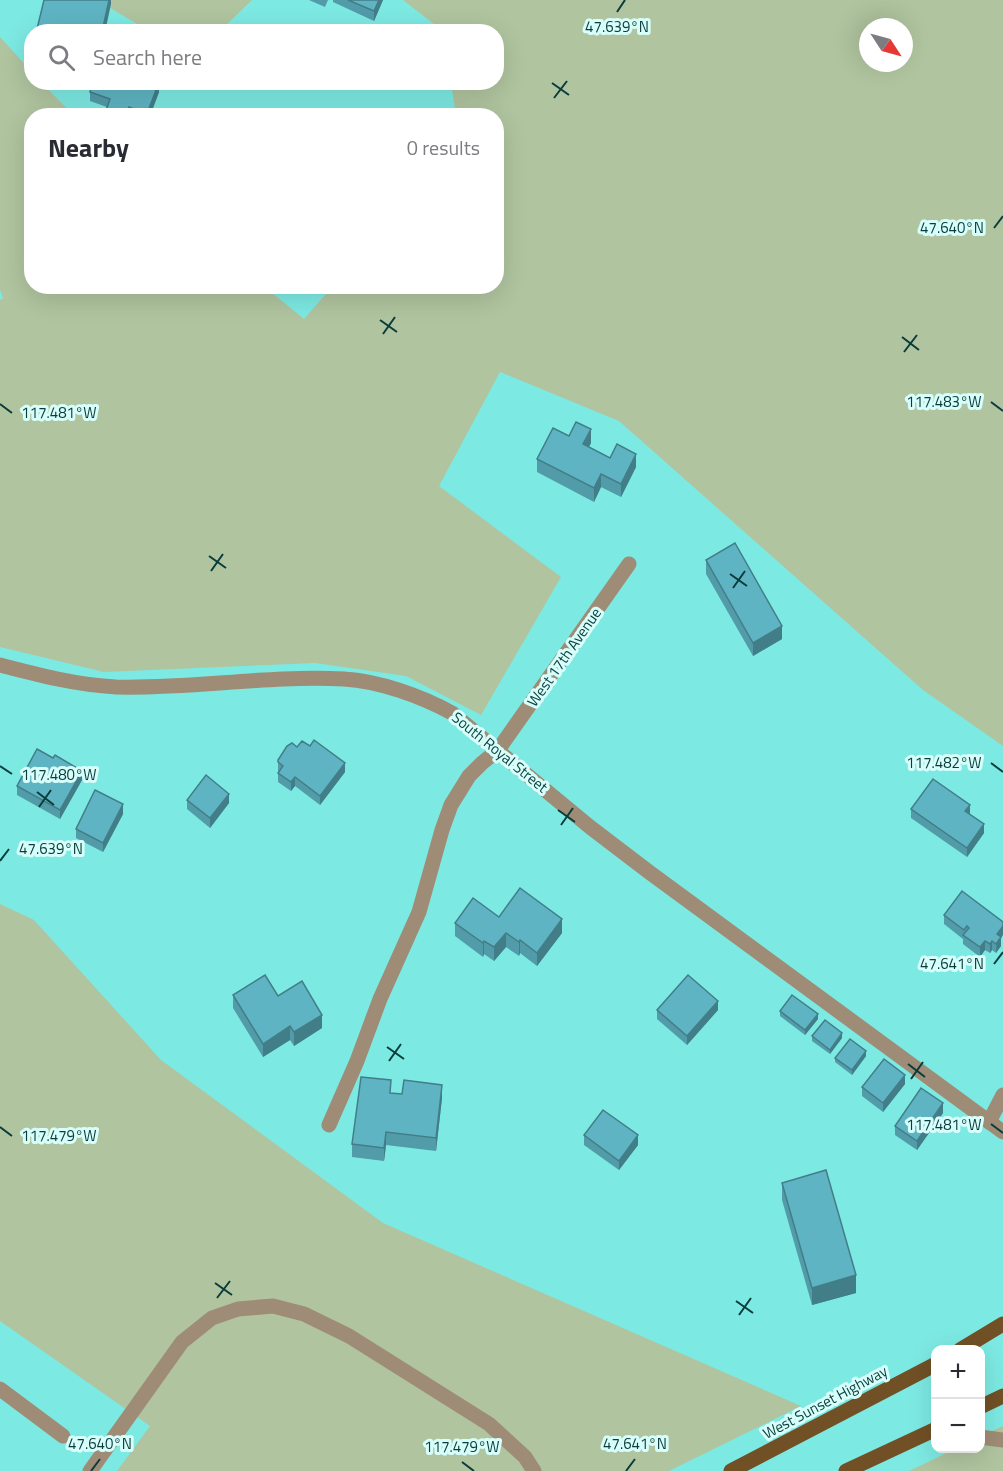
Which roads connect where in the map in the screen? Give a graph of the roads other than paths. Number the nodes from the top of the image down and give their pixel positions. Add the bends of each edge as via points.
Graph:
1 (629, 564) dead end
2 (0, 666) edge
3 (498, 750) junction
4 (1003, 1095) edge
5 (989, 1122) junction
6 (329, 1125) dead end
7 (1003, 1132) edge
8 (1003, 1324) edge
9 (968, 1345) edge
10 (931, 1367) edge
11 (0, 1389) edge
12 (1003, 1396) edge
13 (985, 1405) edge
14 (931, 1432) edge
15 (63, 1436) dead end
16 (985, 1438) edge
17 (1003, 1440) edge
18 (90, 1471) edge
19 (534, 1471) edge
20 (731, 1471) edge
21 (846, 1471) edge

1 - 3 street, West 17th Avenue
2 - 3 street, South Royal Street via 49,678 116,687 345,679 429,701 452,712
3 - 5 street, South Royal Street via 649,872
3 - 6 street, West 17th Avenue via 469,776 451,805 419,912
4 - 5 street
5 - 7 street, South Royal Street
8 - 9 main road
10 - 20 main road, West Sunset Highway
11 - 15 street
12 - 13 main road
14 - 21 main road
16 - 17 street
18 - 19 street via 182,1342 212,1318 238,1309 273,1306 304,1314 349,1336 479,1417 525,1457

